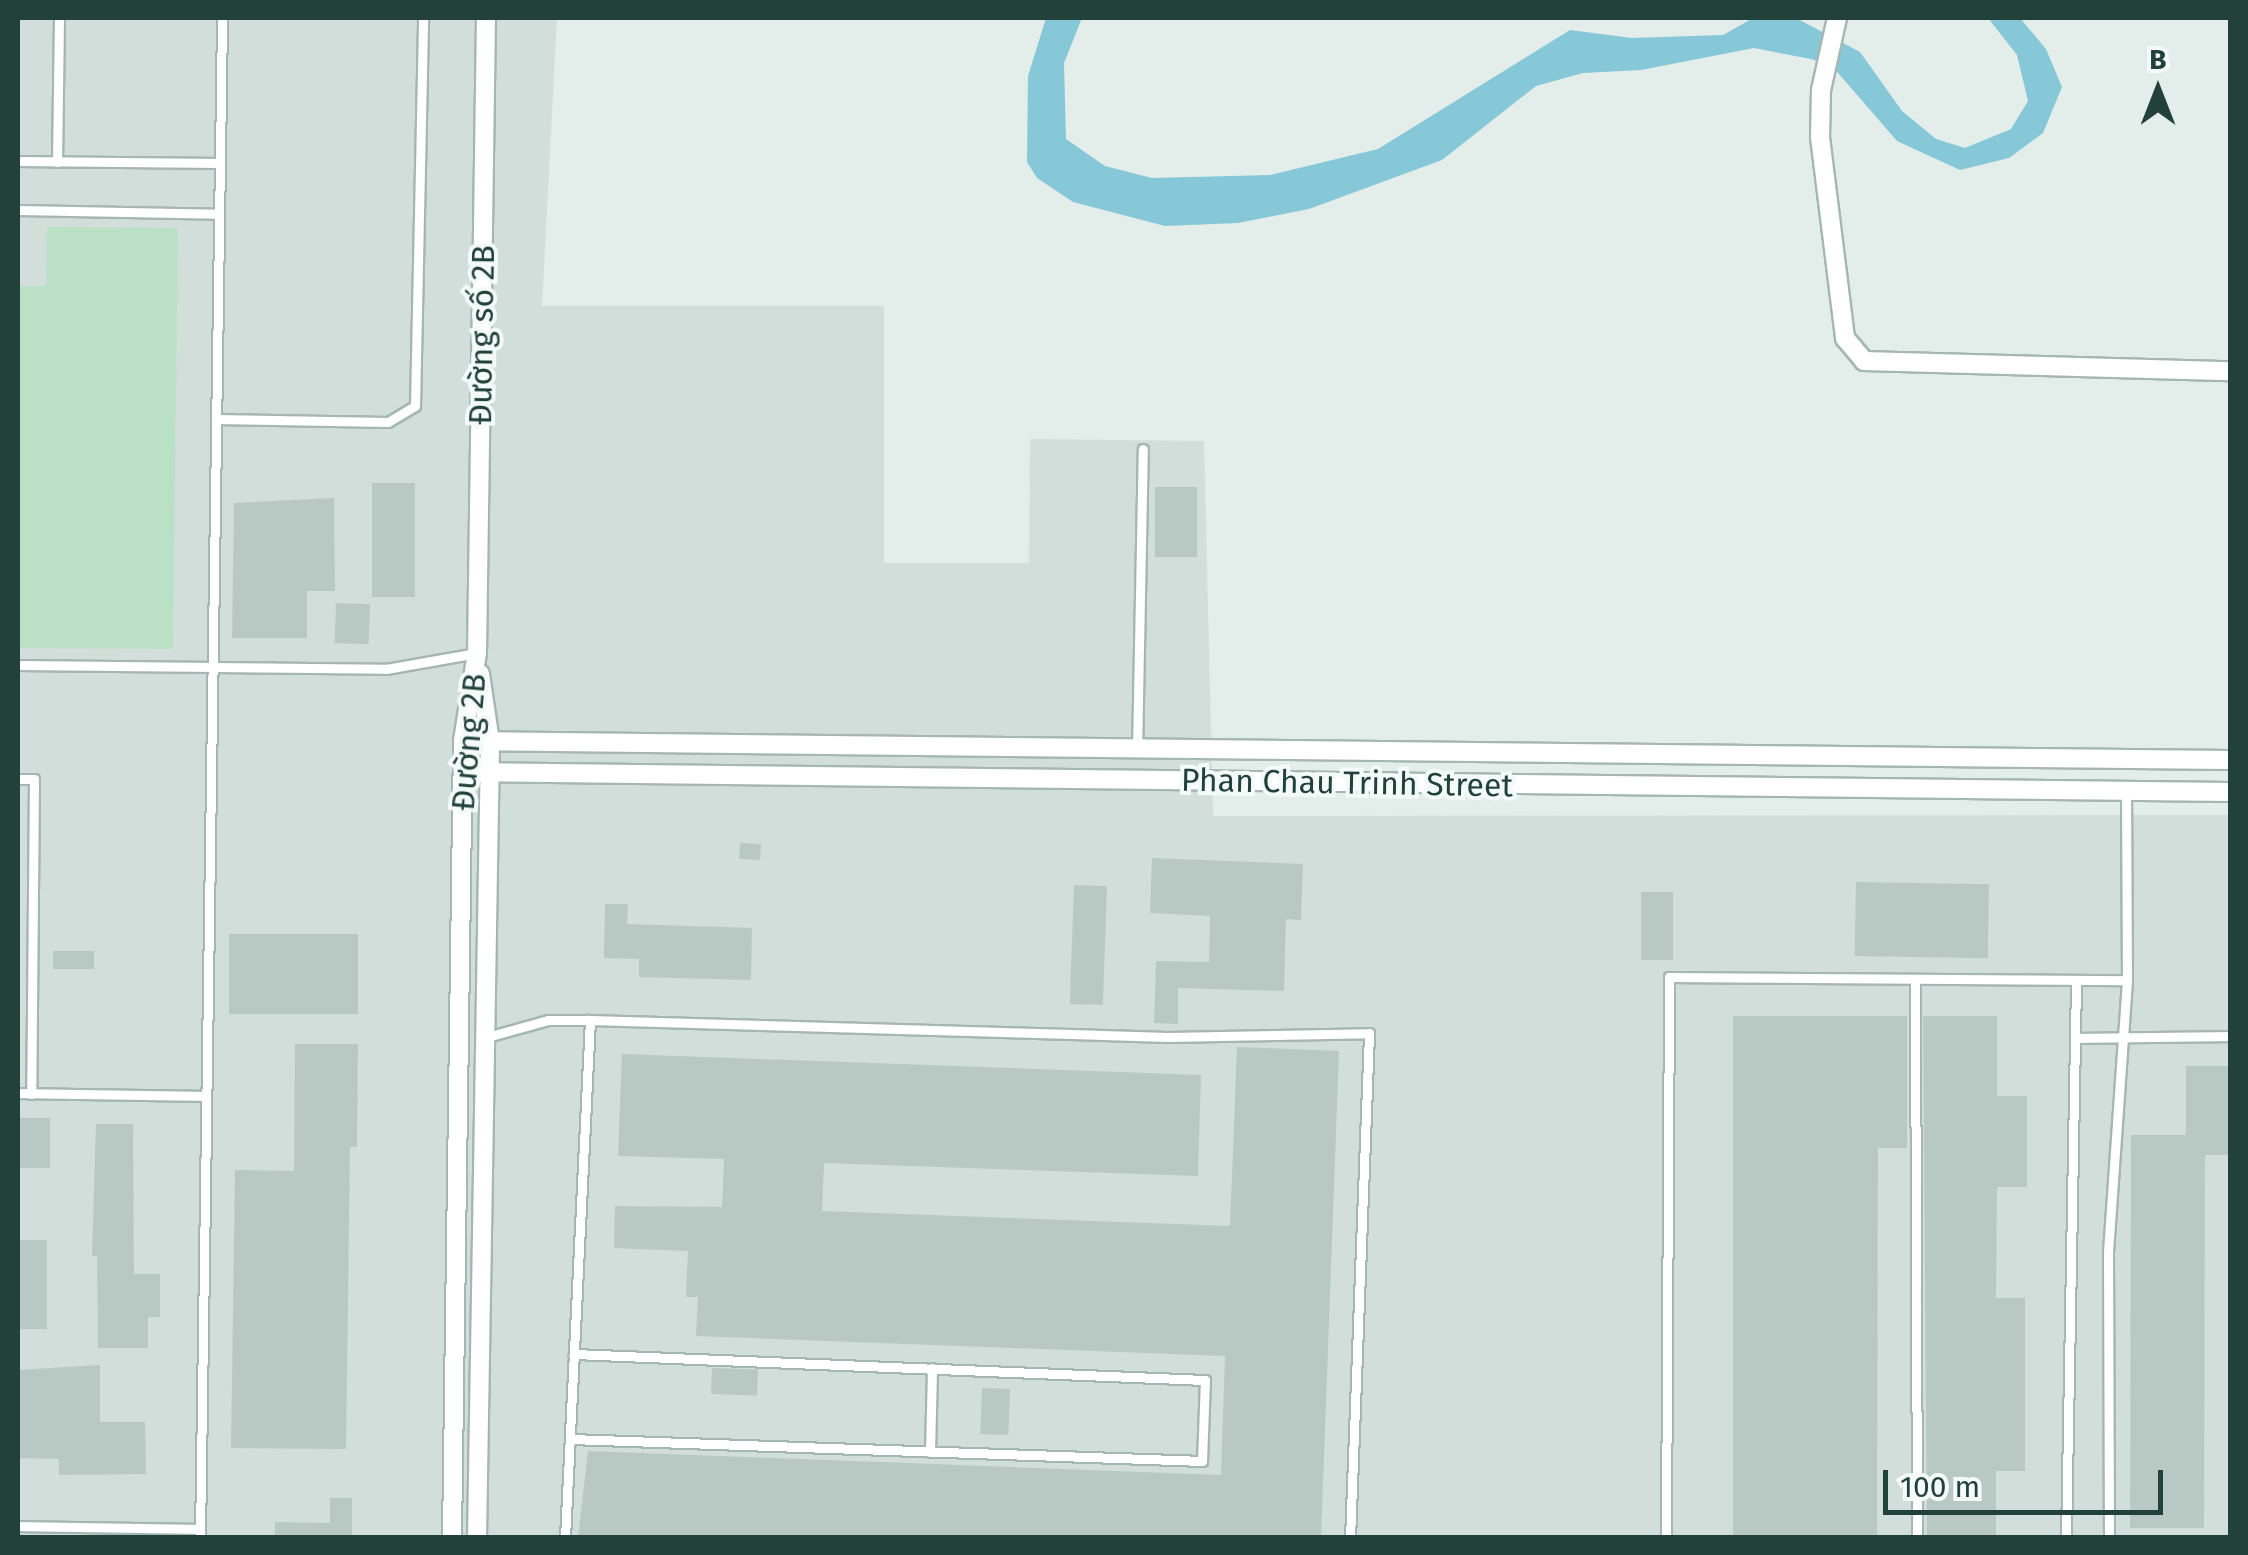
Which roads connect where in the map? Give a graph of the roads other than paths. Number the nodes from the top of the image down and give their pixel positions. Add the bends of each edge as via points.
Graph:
1 (60, 18) edge
2 (222, 18) edge
3 (423, 18) edge
4 (486, 18) edge
5 (1836, 20) edge
6 (18, 162) edge
7 (58, 162) junction
8 (220, 163) junction
9 (18, 210) edge
10 (219, 214) junction
11 (2230, 371) edge
12 (216, 419) junction
13 (1143, 449) dead end
14 (477, 653) junction
15 (18, 665) edge
16 (212, 667) junction
17 (464, 741) junction
18 (490, 742) junction
19 (1137, 753) junction
20 (2230, 760) edge
21 (463, 772) junction
22 (490, 773) junction
23 (18, 779) edge
24 (2126, 792) junction
25 (2230, 792) edge
26 (1915, 979) junction
27 (2076, 980) junction
28 (2127, 980) junction
29 (590, 1020) junction
30 (2230, 1036) edge
31 (487, 1037) junction
32 (2075, 1038) junction
33 (2123, 1038) junction
34 (18, 1094) edge
35 (30, 1094) junction
36 (206, 1096) junction
37 (574, 1354) junction
38 (932, 1368) junction
39 (570, 1440) junction
40 (930, 1452) junction
41 (18, 1526) edge
42 (200, 1534) edge
43 (452, 1538) edge
44 (477, 1538) edge
45 (565, 1538) edge
46 (1350, 1538) edge
47 (1666, 1538) edge
48 (1916, 1538) edge
49 (2066, 1538) edge
50 (2108, 1538) edge

1 - 7 lane
2 - 8 lane
3 - 12 lane via 415,406 388,422
4 - 14 street, Đường số 2B
5 - 11 street via 1821,90 1831,255 1845,338 1864,360
6 - 7 lane
7 - 8 lane
8 - 10 lane
9 - 10 lane
10 - 12 lane
12 - 16 lane
13 - 19 lane
14 - 16 lane via 386,669
14 - 17 street, Đường 2B
14 - 18 street, Đường 2B
15 - 16 lane
16 - 36 lane
17 - 18 street, Phan Chau Trinh Street
17 - 21 street, Đường 2B
18 - 19 street, Phan Chau Trinh Street
18 - 22 street, Đường 2B
19 - 20 street, Phan Chau Trinh Street
21 - 22 street, Phan Chau Trinh Street
21 - 43 street, Đường 2B
22 - 24 street, Phan Chau Trinh Street
22 - 31 street, Đường 2B
23 - 35 lane via 34,779
24 - 25 street, Phan Chau Trinh Street
24 - 28 lane
26 - 27 lane
26 - 47 lane via 1669,977
26 - 48 lane
27 - 28 lane
27 - 32 lane
28 - 33 lane
29 - 31 lane via 537,1022
29 - 37 lane
29 - 46 lane via 1168,1038 1369,1033
30 - 33 lane
31 - 44 street, Đường 2B
32 - 33 lane
32 - 49 lane
33 - 50 lane via 2108,1252
34 - 35 lane
35 - 36 lane
36 - 42 lane
37 - 38 lane
37 - 39 lane
38 - 40 lane
38 - 40 lane via 1204,1380 1202,1461
39 - 40 lane
39 - 45 lane
41 - 42 lane

